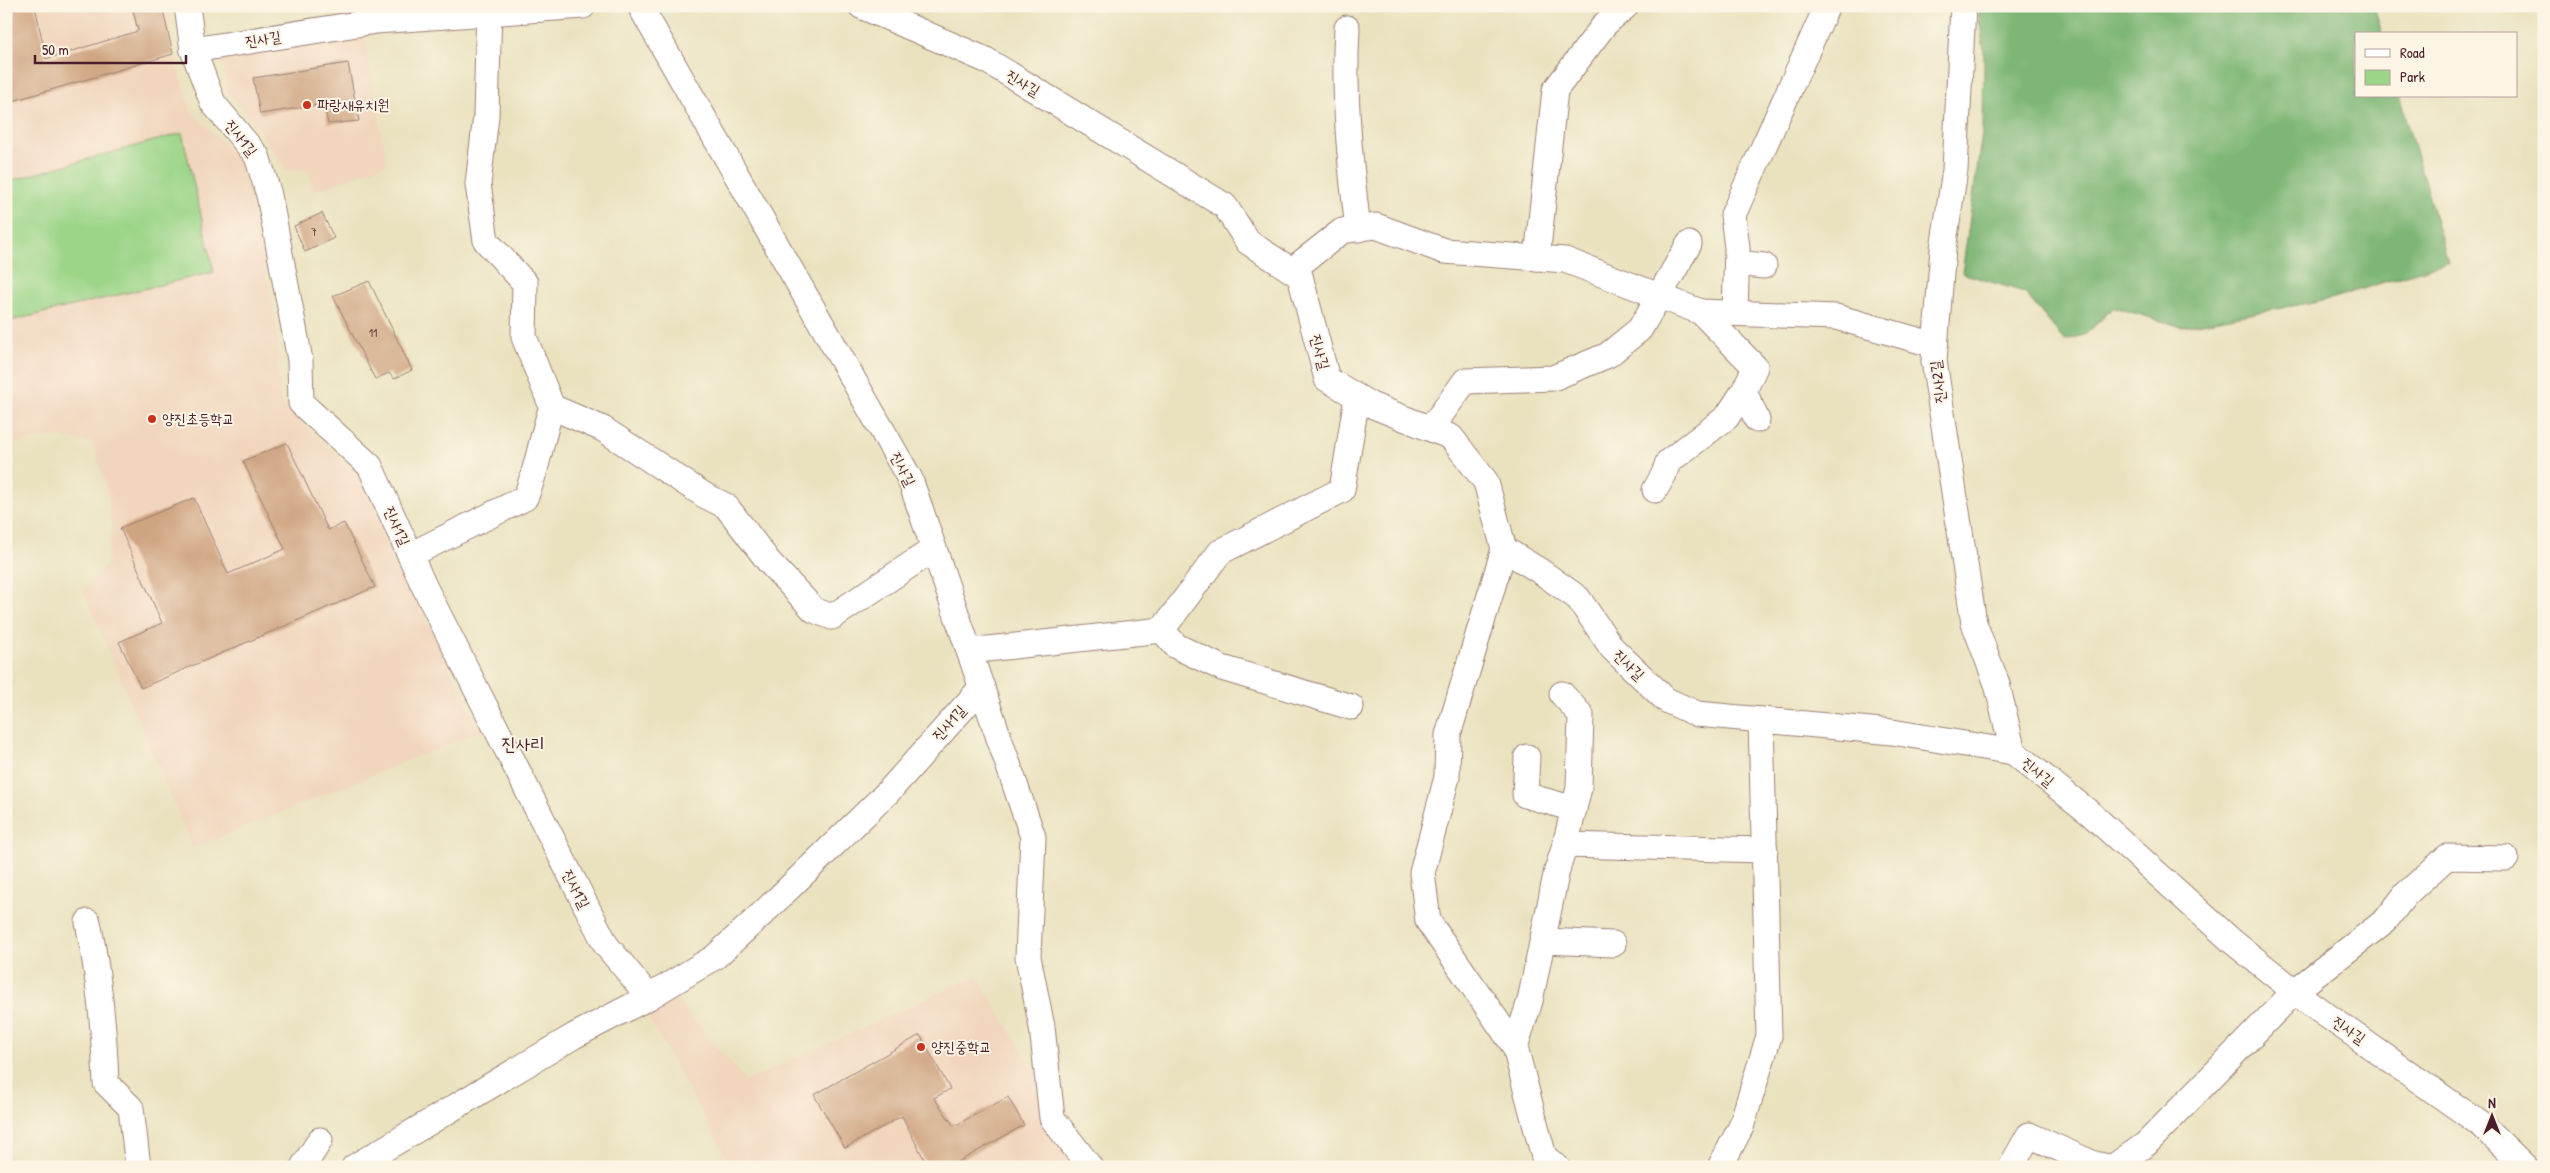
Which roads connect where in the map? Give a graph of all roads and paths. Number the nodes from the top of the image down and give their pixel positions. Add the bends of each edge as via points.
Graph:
1 (187, 6) edge
2 (583, 6) edge
3 (640, 6) edge
4 (861, 6) edge
5 (1626, 6) edge
6 (1828, 6) edge
7 (1963, 6) edge
8 (490, 10) edge
9 (369, 14) edge
10 (1346, 28) dead end
11 (194, 50) junction
12 (1358, 229) junction
13 (1689, 244) dead end
14 (1536, 258) junction
15 (1736, 263) junction
16 (1764, 266) dead end
17 (1292, 270) junction
18 (1658, 294) junction
19 (1701, 312) junction
20 (1735, 313) junction
21 (1935, 345) junction
22 (1744, 391) junction
23 (1357, 397) junction
24 (552, 407) junction
25 (1757, 420) dead end
26 (1434, 430) junction
27 (1655, 490) dead end
28 (934, 549) junction
29 (1504, 549) junction
30 (410, 555) junction
31 (1162, 630) junction
32 (969, 651) junction
33 (982, 687) junction
34 (1562, 694) dead end
35 (1351, 707) dead end
36 (1761, 720) junction
37 (2012, 752) junction
38 (1526, 756) dead end
39 (1574, 809) junction
40 (1565, 845) junction
41 (1765, 850) junction
42 (2506, 858) dead end
43 (88, 922) dead end
44 (1544, 941) junction
45 (1613, 944) dead end
46 (2295, 991) junction
47 (649, 997) junction
48 (1515, 1047) junction
49 (320, 1140) dead end
50 (138, 1167) edge
51 (303, 1167) edge
52 (354, 1167) edge
53 (1090, 1167) edge
54 (1557, 1167) edge
55 (1720, 1167) edge
56 (2011, 1167) edge
57 (2109, 1167) edge
58 (2114, 1167) edge
59 (2525, 1167) edge

1 - 11 street
2 - 8 street, 진사길
3 - 28 street, 진사길 via 910,479
4 - 17 street, 진사길 via 986,60 1225,206 1248,242
5 - 14 street via 1605,24 1555,90
6 - 15 street via 1733,215
7 - 21 street, 진사2길 via 1955,170 1943,249
8 - 9 street, 진사길
8 - 24 street via 486,116 478,184 486,240 525,283 524,337
9 - 11 street, 진사길
10 - 12 street via 1347,128
11 - 30 street, 진사1길 via 213,103 257,156 267,187 300,360 301,403 370,466
12 - 14 street via 1376,226 1444,251
12 - 17 street via 1342,231
13 - 18 street
14 - 18 street via 1565,260
15 - 16 street
15 - 20 street
17 - 23 street, 진사길 via 1300,276 1327,379
18 - 19 street
18 - 26 street via 1640,329 1608,355 1553,378 1465,382 1437,420
19 - 20 street
19 - 22 street via 1755,367
20 - 21 street via 1836,317
21 - 37 street, 진사2길 via 1934,361 1974,623 1997,684
22 - 25 street
22 - 27 street via 1726,418 1668,462
23 - 26 street, 진사길
23 - 31 street via 1342,490 1220,552
24 - 28 street via 603,429 726,506 769,562 814,610 832,617
24 - 30 street via 534,479 525,498
26 - 29 street, 진사길 via 1451,437 1486,482
28 - 32 street, 진사길
29 - 36 street, 진사길 via 1578,598 1612,648 1666,700 1697,714
29 - 48 street via 1448,735 1447,777 1422,873 1428,921
30 - 47 street, 진사1길 via 489,719 606,945
31 - 32 street
31 - 35 street via 1176,646 1222,668
32 - 33 street, 진사길
33 - 47 street, 진사1길 via 889,790 763,913 715,957
33 - 53 street, 진사길 via 1033,837 1028,957 1042,1027 1052,1118
34 - 39 street via 1581,715 1579,788
36 - 37 street, 진사길 via 1892,732
36 - 41 street
37 - 46 street, 진사길 via 2091,814 2233,942
38 - 39 street via 1526,795
39 - 40 street
40 - 41 street
40 - 44 street via 1556,870
41 - 55 street via 1769,1036 1741,1127
42 - 46 street via 2447,857 2406,894 2386,920
43 - 50 street via 97,965 106,1083 131,1108
44 - 45 street
44 - 48 street via 1530,1002
46 - 58 street via 2146,1144
46 - 59 street, 진사길 via 2482,1125
47 - 52 street, 진사1길 via 574,1036
48 - 54 street via 1544,1157
49 - 51 street
56 - 57 street via 2029,1135 2094,1164

